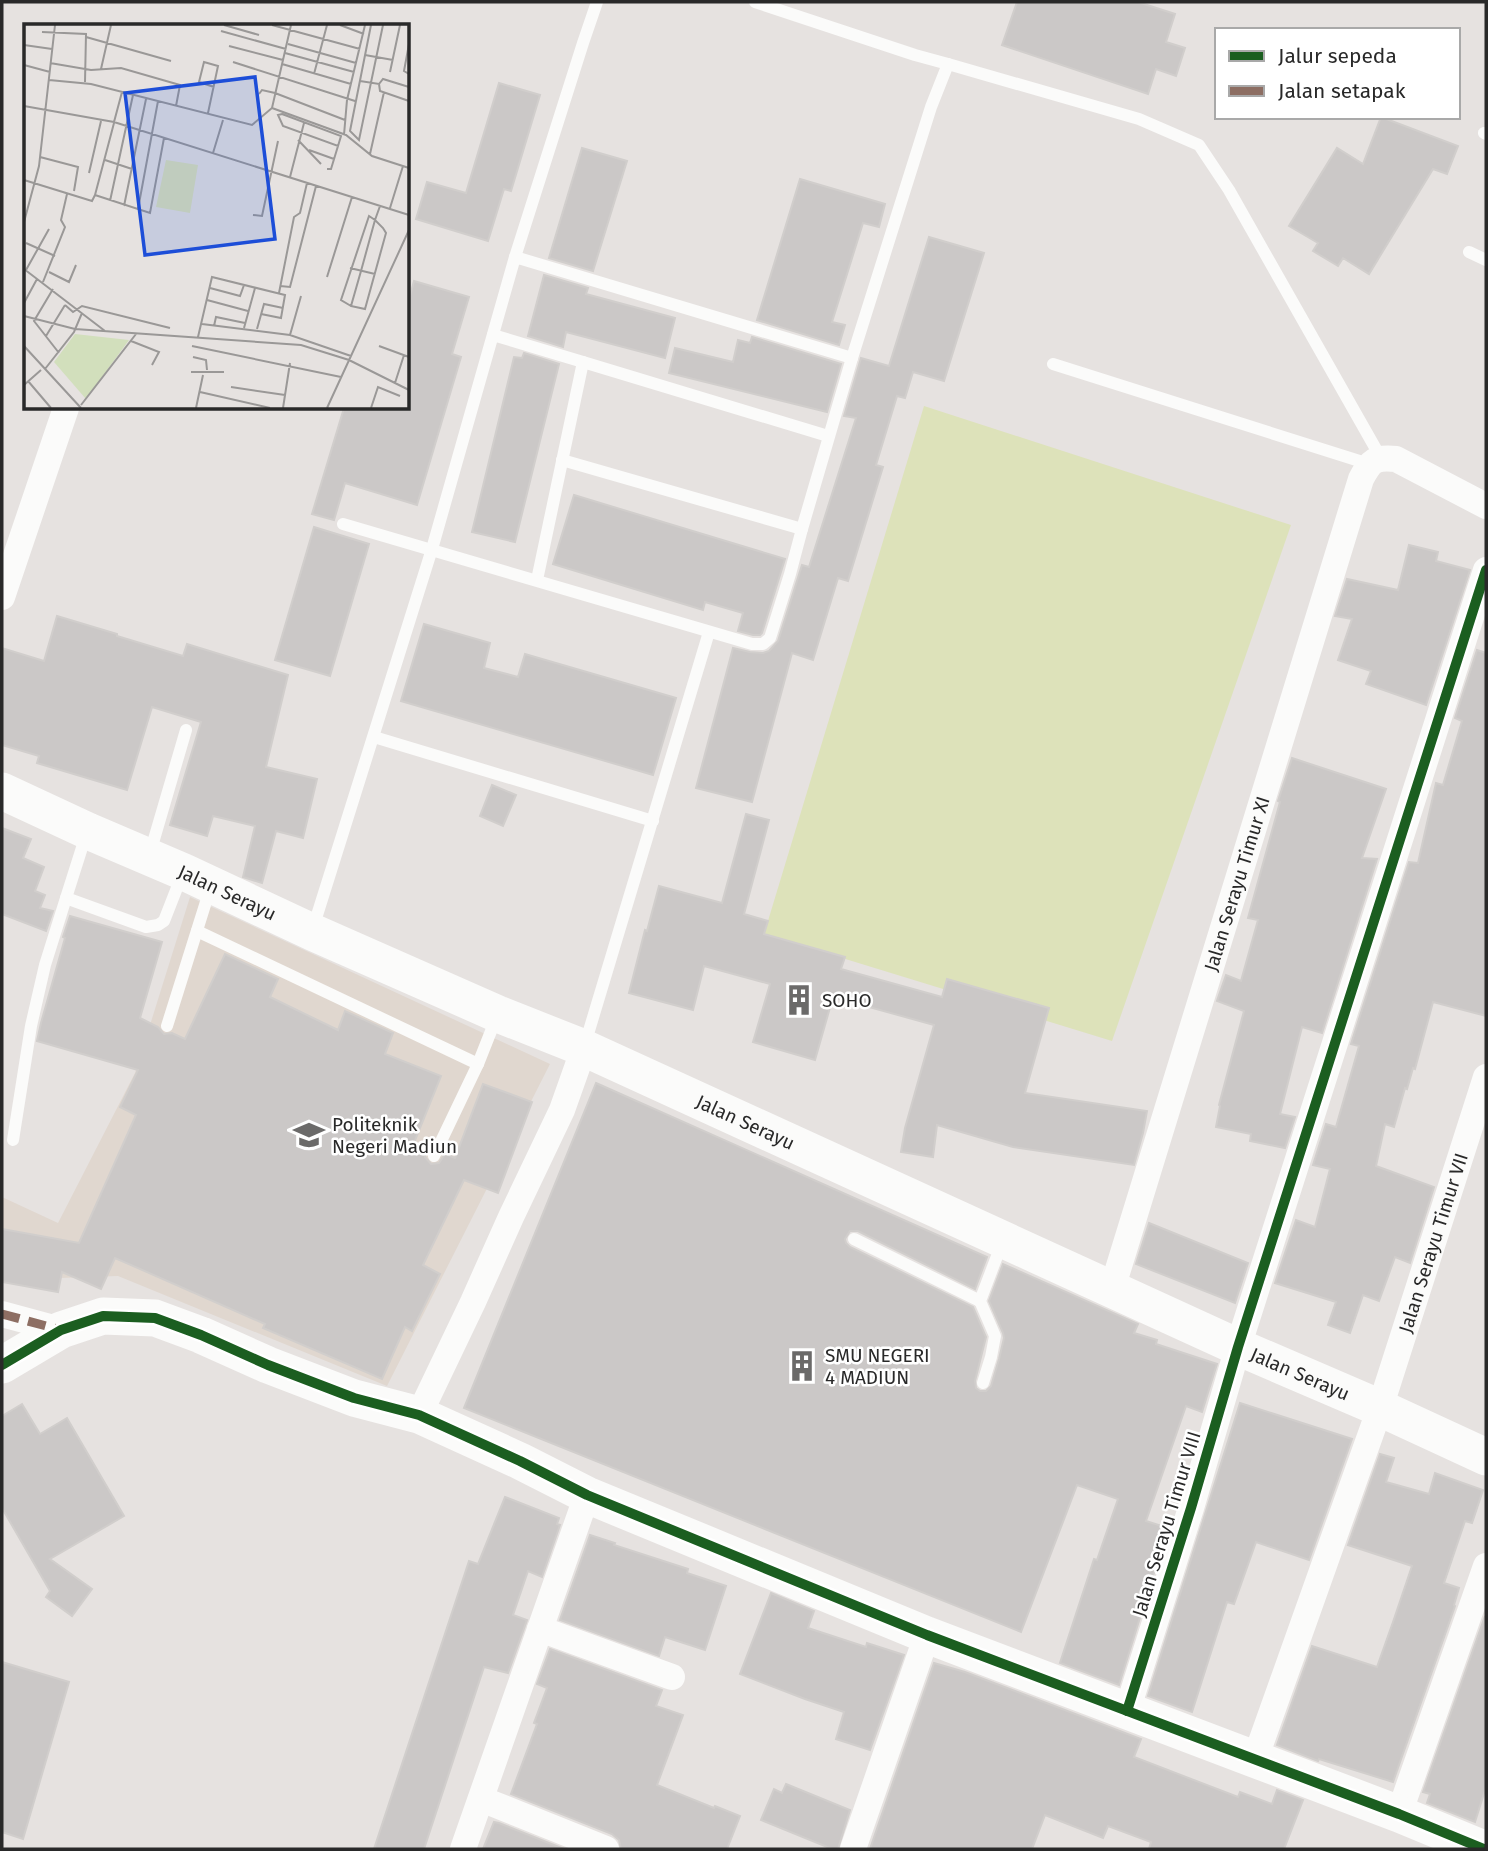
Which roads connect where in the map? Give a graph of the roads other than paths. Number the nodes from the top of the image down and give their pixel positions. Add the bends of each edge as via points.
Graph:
1 (597, 2) edge
2 (755, 2) edge
3 (948, 64) junction
4 (1469, 252) dead end
5 (515, 257) junction
6 (1486, 260) edge
7 (493, 335) junction
8 (852, 358) junction
9 (583, 362) junction
10 (1053, 364) dead end
11 (65, 410) edge
12 (828, 436) junction
13 (562, 460) junction
14 (1370, 467) junction
15 (1486, 506) edge
16 (343, 524) dead end
17 (802, 529) junction
18 (432, 550) junction
19 (1486, 570) edge
20 (537, 580) junction
21 (2, 597) edge
22 (709, 632) junction
23 (186, 730) dead end
24 (374, 737) junction
25 (2, 790) edge
26 (653, 821) junction
27 (88, 831) junction
28 (149, 857) junction
29 (197, 878) junction
30 (66, 898) junction
31 (197, 930) junction
32 (312, 932) junction
33 (498, 1014) junction
34 (167, 1026) dead end
35 (584, 1048) junction
36 (478, 1064) junction
37 (1486, 1077) edge
38 (13, 1140) dead end
39 (434, 1156) dead end
40 (854, 1240) dead end
41 (1003, 1240) junction
42 (1112, 1289) junction
43 (980, 1301) junction
44 (2, 1314) edge
45 (61, 1331) junction
46 (1238, 1347) junction
47 (2, 1365) edge
48 (983, 1383) dead end
49 (1380, 1408) junction
50 (419, 1415) junction
51 (1486, 1457) edge
52 (587, 1495) junction
53 (1486, 1566) edge
54 (540, 1629) junction
55 (927, 1635) junction
56 (672, 1676) dead end
57 (1127, 1710) junction
58 (1255, 1759) junction
59 (481, 1799) junction
60 (1399, 1814) junction
61 (463, 1849) edge
62 (606, 1849) edge
63 (853, 1849) edge
64 (1484, 1849) edge

1 - 5 lane
2 - 3 lane
3 - 8 lane
3 - 14 lane via 1139,119 1199,145 1229,190
4 - 6 lane
5 - 7 lane
5 - 8 lane
7 - 9 lane
7 - 18 lane
8 - 12 lane
9 - 12 lane
9 - 13 lane
10 - 14 lane
11 - 21 street
12 - 17 lane
13 - 17 lane
13 - 20 lane
14 - 15 street via 1396,458
14 - 42 street, Jalan Serayu Timur XI
16 - 18 lane
17 - 22 lane via 770,638 752,644
18 - 20 lane
18 - 24 lane
19 - 46 street, Jalan Serayu Timur VIII
20 - 22 lane
22 - 26 lane
23 - 28 lane
24 - 26 lane
24 - 32 lane
25 - 27 main road, Jalan Serayu
26 - 35 lane
27 - 28 main road, Jalan Serayu
27 - 30 lane
28 - 29 main road, Jalan Serayu
29 - 30 lane via 164,921 152,927
29 - 31 lane
29 - 32 main road, Jalan Serayu
30 - 38 lane via 31,1026
31 - 34 lane
31 - 36 lane
32 - 33 main road, Jalan Serayu
33 - 35 main road, Jalan Serayu
33 - 36 lane
35 - 41 main road, Jalan Serayu
35 - 50 street via 562,1110
36 - 39 lane
37 - 49 street, Jalan Serayu Timur VII
40 - 43 lane
41 - 42 main road, Jalan Serayu
41 - 43 lane
42 - 46 main road, Jalan Serayu
43 - 48 lane via 995,1336
44 - 45 street
45 - 47 main road
45 - 50 main road via 103,1316 155,1318 354,1398
46 - 49 main road, Jalan Serayu
46 - 57 street, Jalan Serayu Timur VIII
49 - 51 main road, Jalan Serayu
49 - 58 street, Jalan Serayu Timur VII
50 - 52 main road
52 - 54 street
52 - 55 main road
53 - 60 street
54 - 56 street
54 - 59 street
55 - 57 main road
55 - 63 street
57 - 58 main road
58 - 60 main road
59 - 61 street
59 - 62 street
60 - 64 main road

